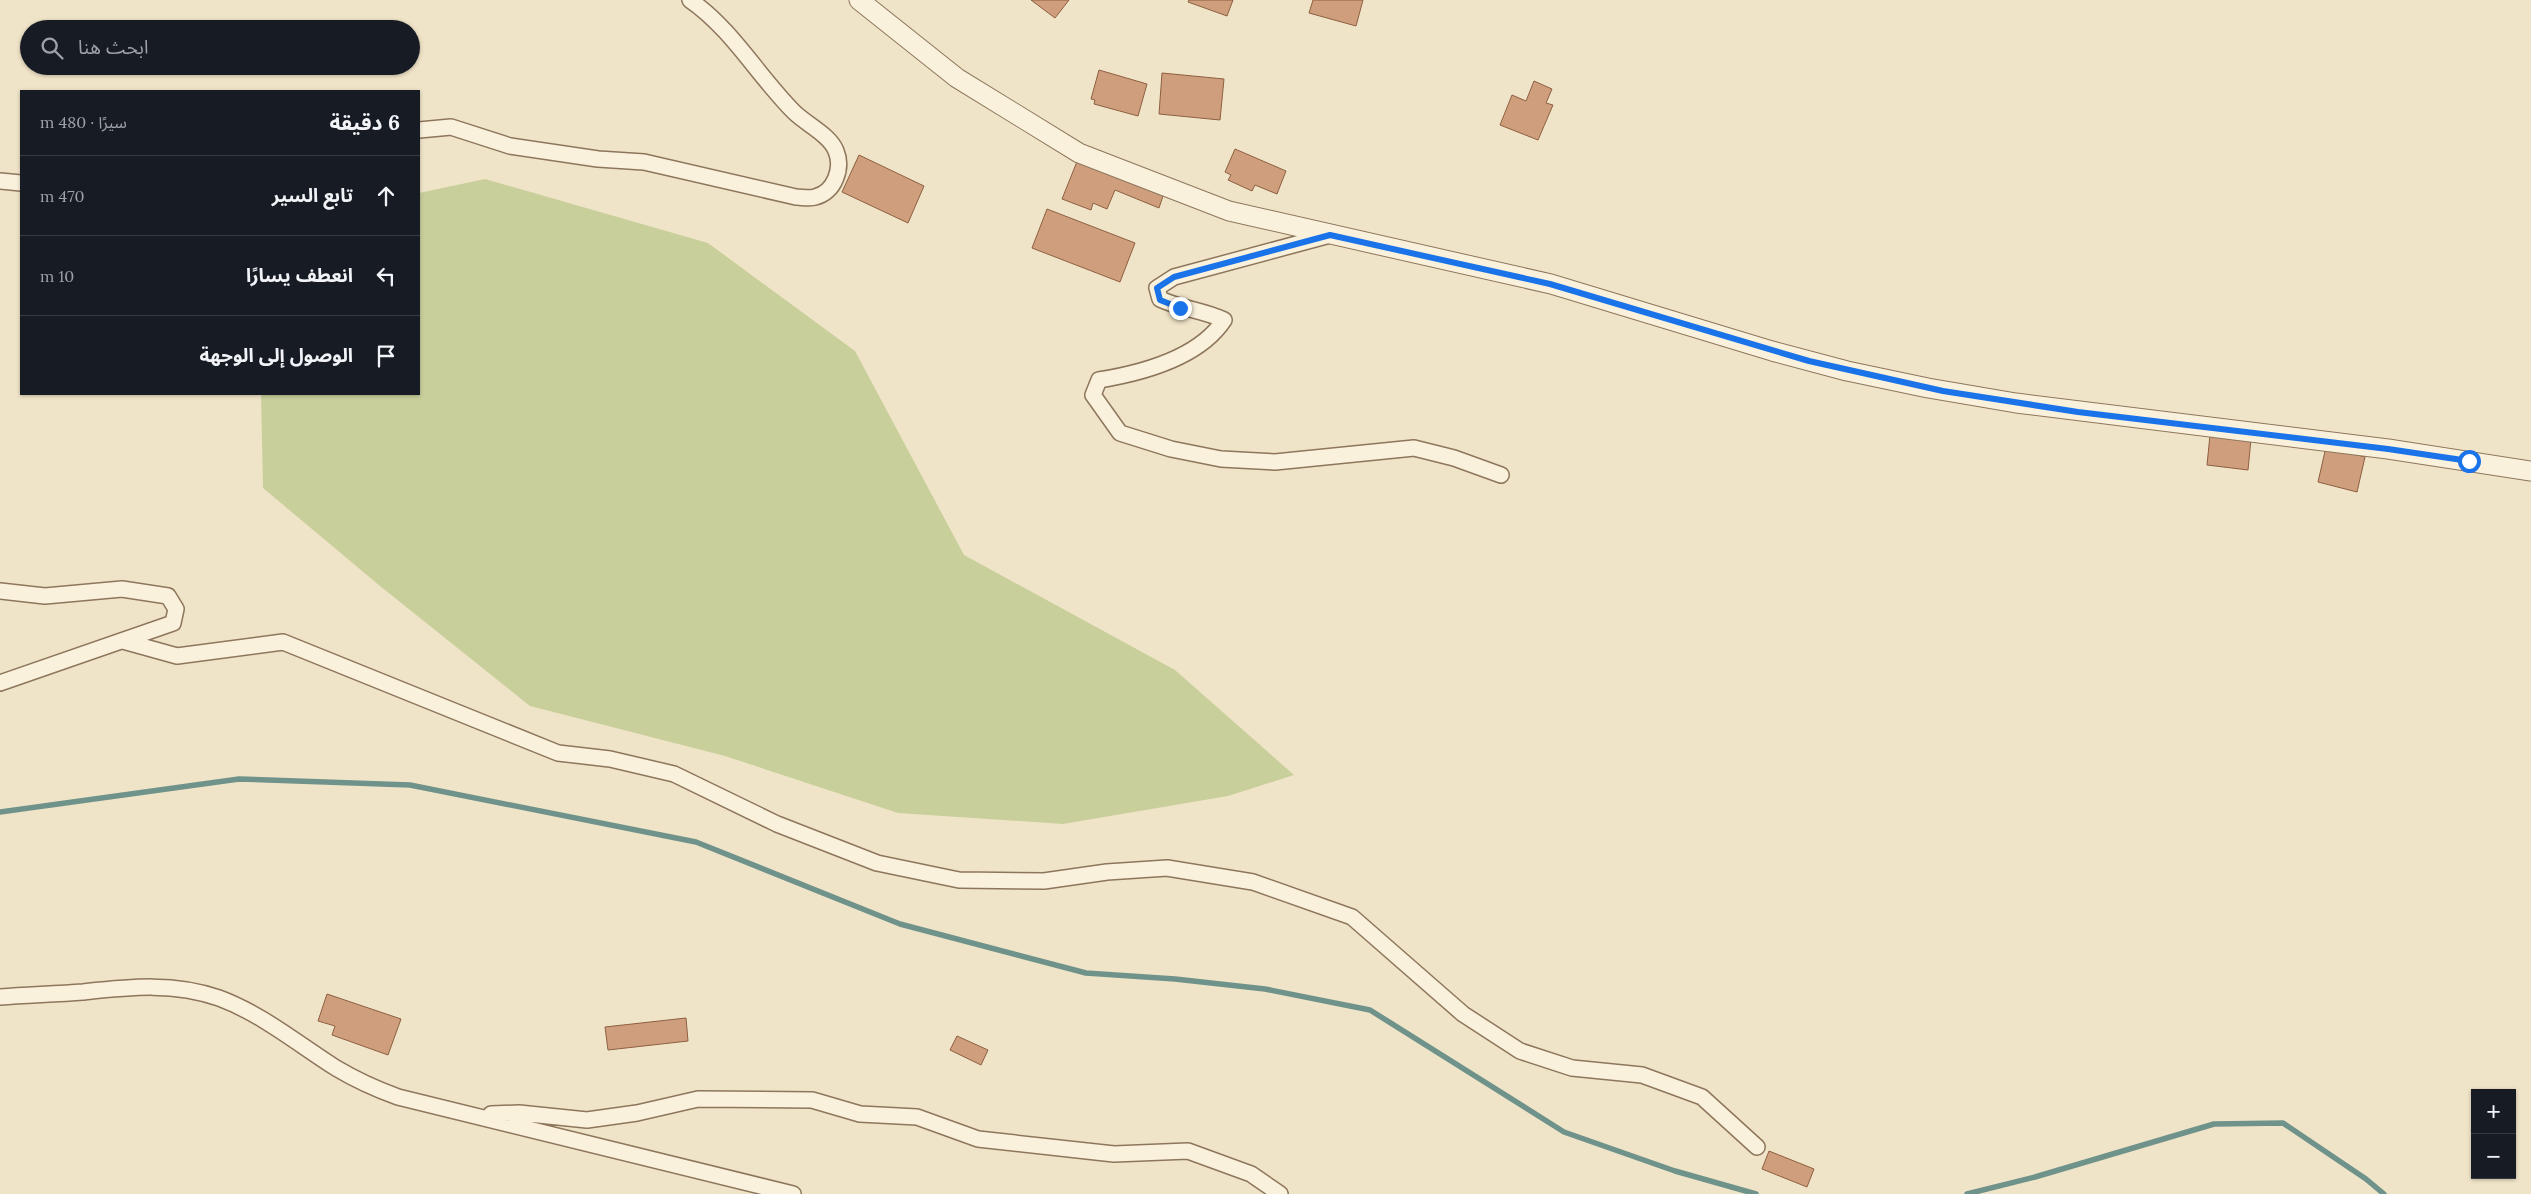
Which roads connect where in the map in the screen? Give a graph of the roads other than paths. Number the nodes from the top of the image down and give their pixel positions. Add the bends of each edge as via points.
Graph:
1 (690, 0) edge
2 (859, 0) edge
3 (420, 130) edge
4 (0, 181) edge
5 (20, 183) edge
6 (1330, 235) junction
7 (2531, 471) edge
8 (1501, 475) dead end
9 (0, 591) edge
10 (123, 641) junction
11 (0, 683) edge
12 (0, 997) edge
13 (472, 1115) junction
14 (1758, 1147) dead end
15 (793, 1194) edge
16 (1280, 1194) edge

1 - 3 street via 726,33 796,115 836,150 839,169 832,187 816,197 796,197 644,162 510,146 450,127
2 - 6 street via 957,78 1078,153 1229,211
4 - 5 street
6 - 7 street via 1550,284 1809,361 1955,393 2078,412 2388,449
6 - 8 street via 1174,277 1157,288 1160,300 1180,308 1207,311 1224,320 1195,348 1173,359 1100,380 1094,395 1120,433 1221,460 1275,462 1414,448
9 - 10 street via 45,596 122,589 168,596 176,609 173,624
10 - 11 street
10 - 14 street via 177,656 282,642 558,752 610,759 674,774 776,824 877,863 959,880 1044,881 1167,868 1253,882 1352,917 1463,1014 1520,1051 1572,1068 1642,1074 1702,1096
12 - 13 street via 132,986 190,990 219,998 244,1010 369,1086 398,1097
13 - 15 street
13 - 16 street via 519,1113 587,1120 698,1099 812,1100 860,1114 917,1117 978,1139 1114,1154 1188,1151 1251,1174

